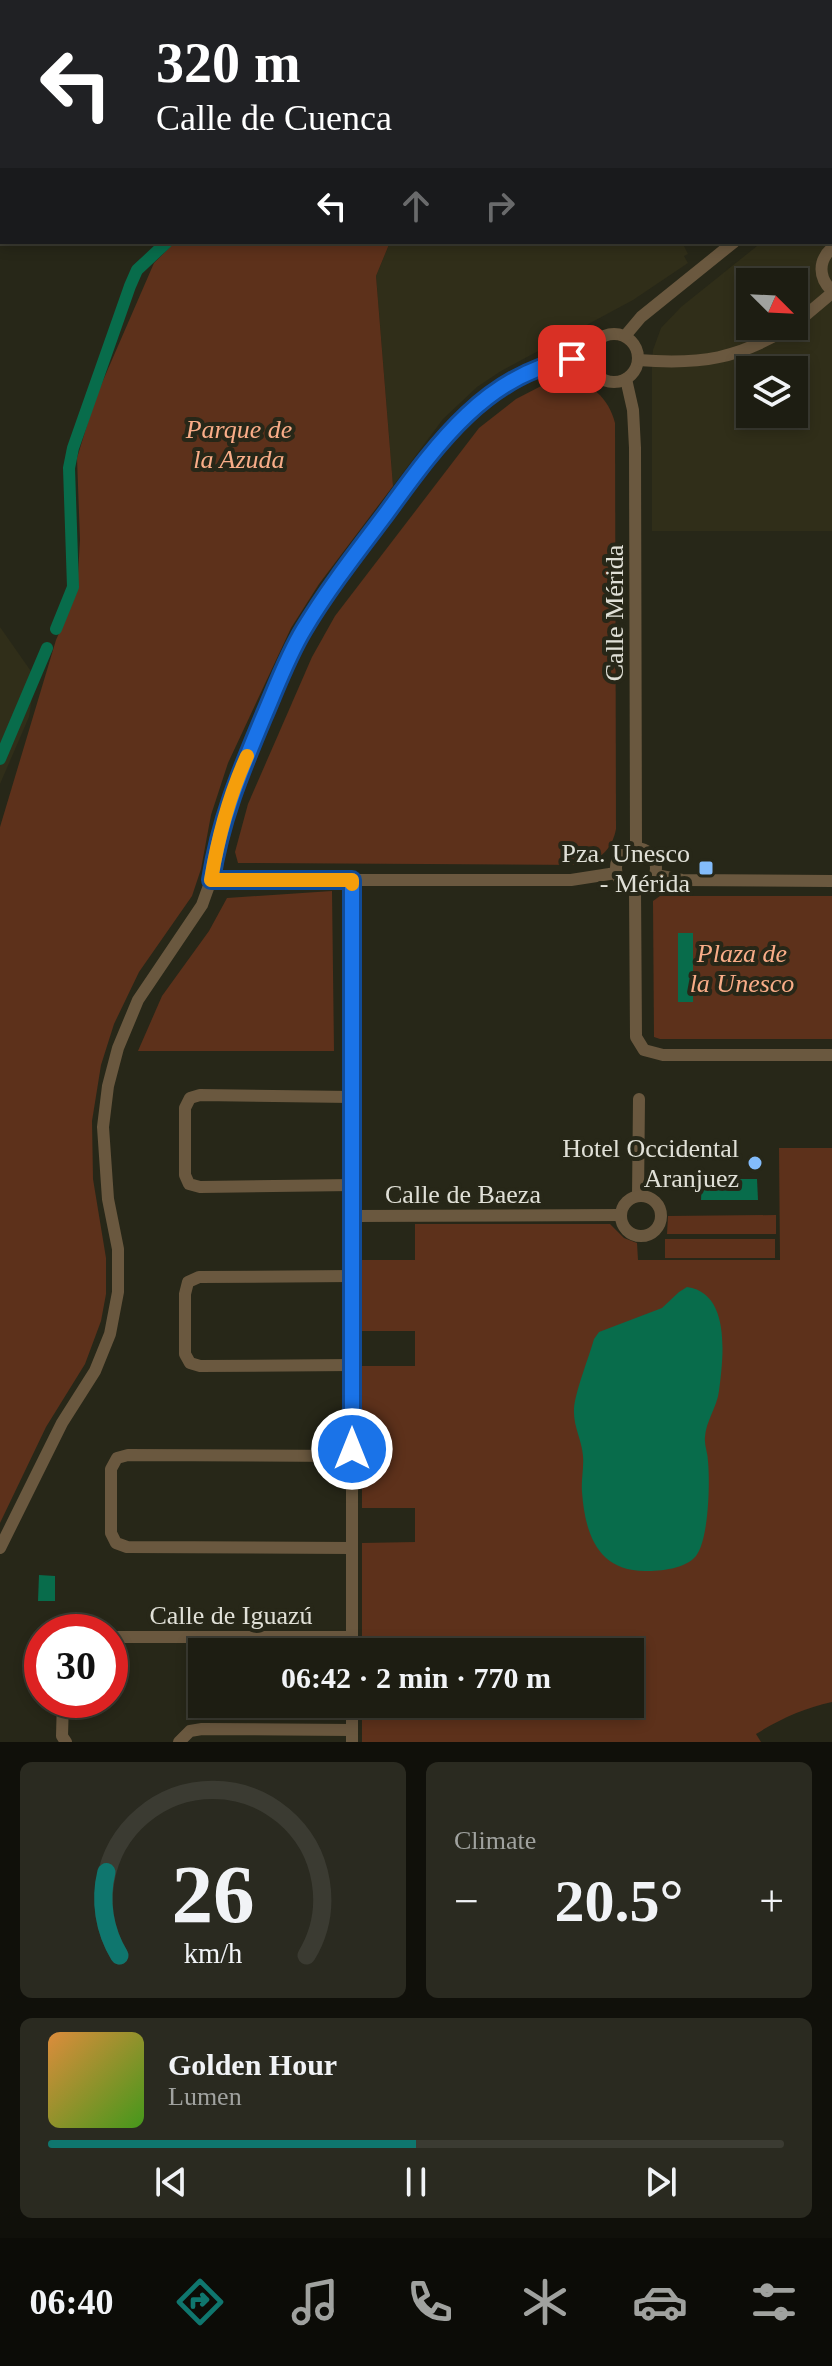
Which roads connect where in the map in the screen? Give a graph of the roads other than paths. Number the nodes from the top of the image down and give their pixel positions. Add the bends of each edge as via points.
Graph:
1 (732, 244) edge
2 (832, 248) edge
3 (832, 292) edge
4 (808, 312) edge
5 (625, 336) junction
6 (769, 340) edge
7 (590, 357) junction
8 (638, 360) junction
9 (626, 379) junction
10 (636, 847) junction
11 (616, 873) junction
12 (656, 875) junction
13 (211, 880) junction
14 (352, 880) junction
15 (832, 881) edge
16 (635, 889) junction
17 (832, 1055) edge
18 (352, 1097) junction
19 (639, 1099) dead end
20 (353, 1185) junction
21 (638, 1196) junction
22 (621, 1215) junction
23 (353, 1216) junction
24 (353, 1276) junction
25 (352, 1365) junction
26 (352, 1456) junction
27 (0, 1548) edge
28 (352, 1548) junction
29 (128, 1637) edge
30 (352, 1637) joint
31 (62, 1718) edge
32 (352, 1736) edge
33 (66, 1742) edge
34 (179, 1742) edge

1 - 5 street
2 - 3 street via 821,273
3 - 4 street
5 - 7 street via 604,336
5 - 8 street via 635,346
6 - 8 street via 734,355 685,363
7 - 9 street via 593,371 605,381
7 - 13 street via 551,362 477,404 435,450 327,593 302,632 232,790
8 - 9 street
9 - 10 street, Calle Mérida via 635,448
10 - 11 street via 618,858
10 - 12 street via 652,856
11 - 14 street via 571,880
11 - 16 street
12 - 15 street via 682,880
12 - 16 street
13 - 14 street
13 - 27 street via 202,905 138,1000 108,1086 104,1165 118,1249 118,1292 110,1334
14 - 18 street
16 - 17 street via 636,1037 644,1050 663,1055
18 - 20 street
18 - 20 street via 190,1098 185,1108 185,1175 189,1184 200,1187
19 - 21 street
20 - 23 street
21 - 22 street via 625,1203
21 - 22 street via 659,1207 654,1231 633,1235
22 - 23 street, Calle de Baeza
23 - 24 street
24 - 25 street
24 - 25 street via 199,1277 188,1282 185,1294 185,1354 190,1363
25 - 26 street
26 - 28 street
26 - 28 street via 128,1455 117,1458 111,1469 111,1533 116,1543 127,1547
28 - 30 street
29 - 30 street, Calle de Iguazú
31 - 33 street
32 - 34 street via 202,1729 190,1731

